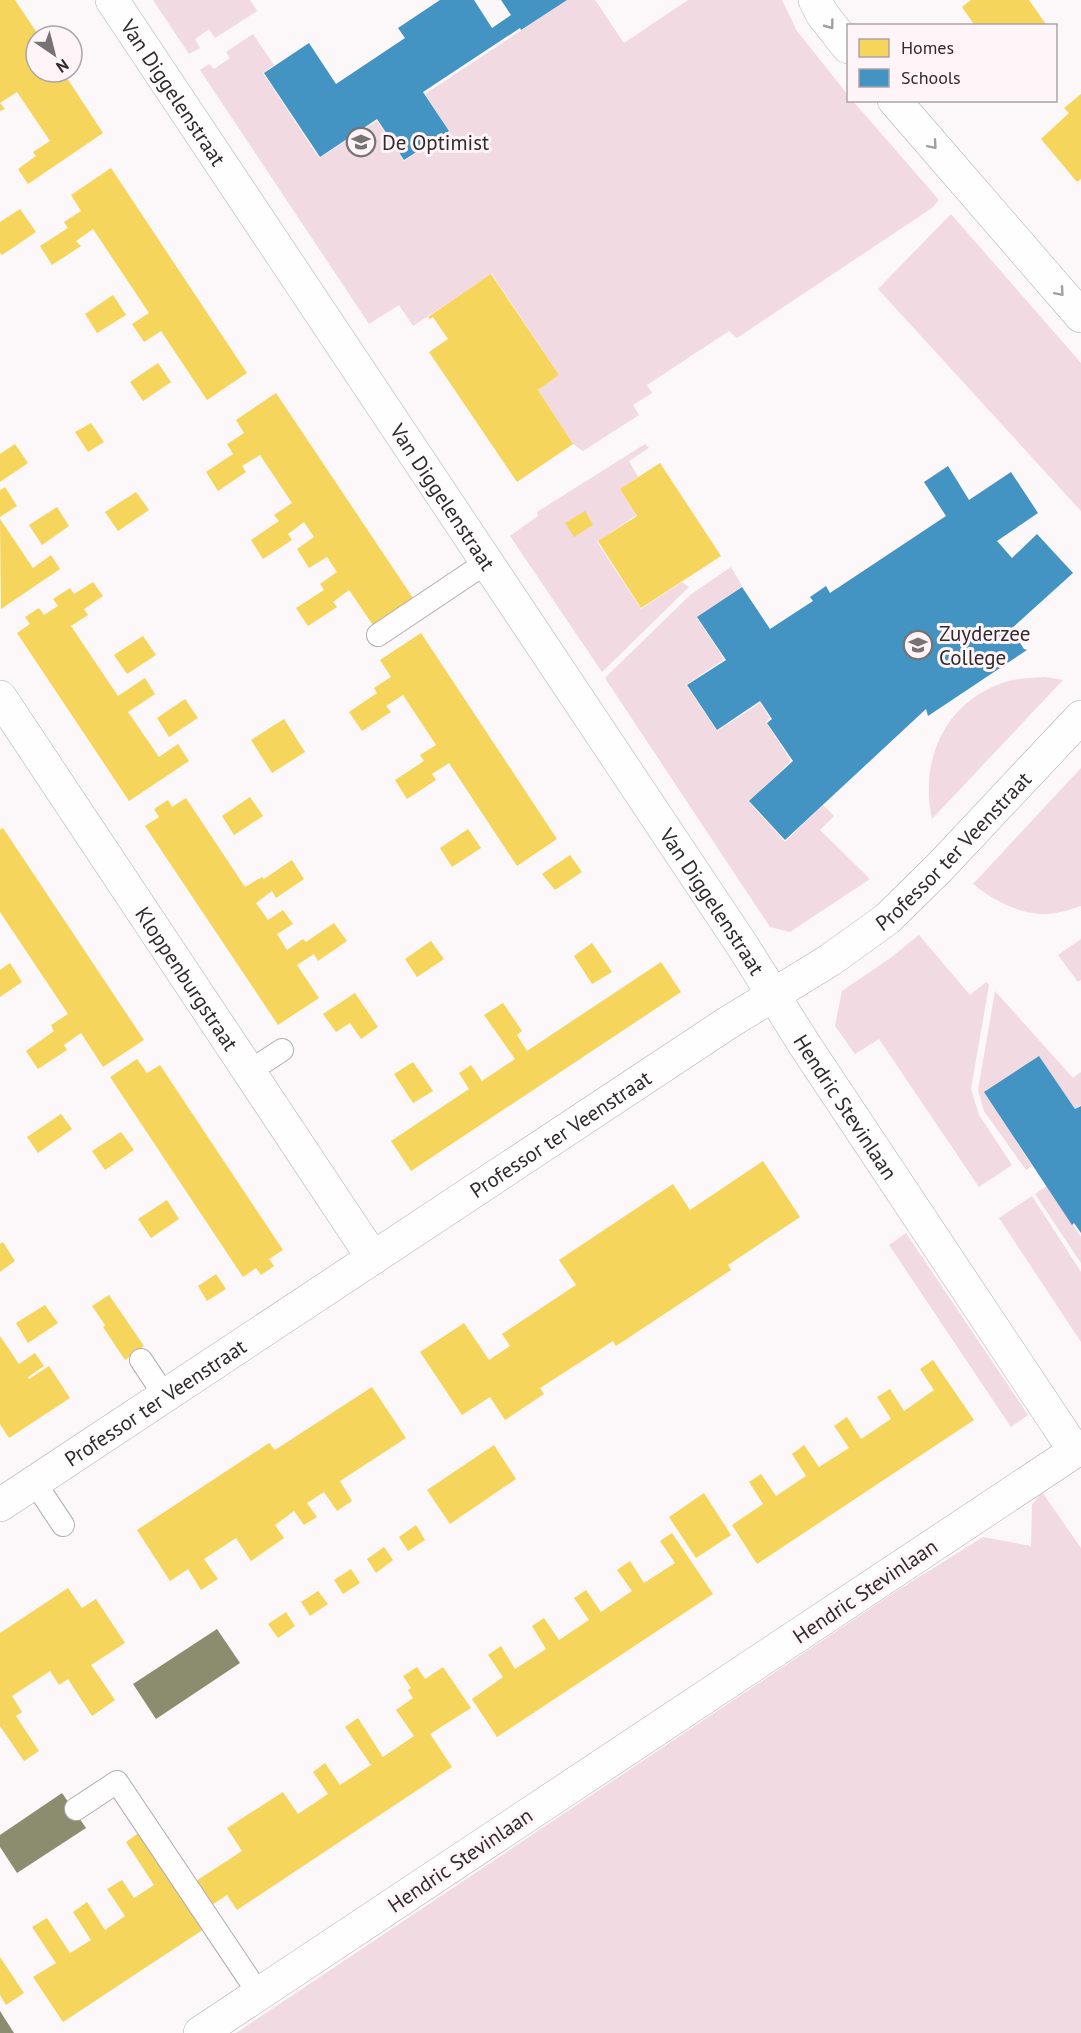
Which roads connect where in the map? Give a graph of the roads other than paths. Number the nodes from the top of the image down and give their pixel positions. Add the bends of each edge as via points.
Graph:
1 (112, 0) edge
2 (816, 0) edge
3 (847, 45) edge
4 (896, 102) edge
5 (1081, 316) edge
6 (487, 562) junction
7 (378, 635) dead end
8 (0, 697) edge
9 (1081, 717) edge
10 (774, 996) junction
11 (282, 1050) dead end
12 (250, 1071) junction
13 (373, 1258) junction
14 (141, 1360) dead end
15 (165, 1396) junction
16 (35, 1482) junction
17 (0, 1506) edge
18 (63, 1525) dead end
19 (76, 1809) dead end
20 (260, 1994) junction
21 (200, 2033) edge

1 - 6 street, Van Diggelenstraat
2 -> 3 street
4 -> 5 street
6 - 7 lane
6 - 10 street, Van Diggelenstraat
8 - 12 street, Kloppenburgstraat
9 - 10 street, Professor ter Veenstraat via 906,902 868,933
10 - 13 street, Professor ter Veenstraat
10 - 20 street, Hendric Stevinlaan via 1075,1451
11 - 12 lane
12 - 13 street, Kloppenburgstraat
13 - 15 street, Professor ter Veenstraat
14 - 15 lane
15 - 16 street, Professor ter Veenstraat
16 - 17 street, Professor ter Veenstraat
16 - 18 lane
19 - 20 lane via 117,1782
20 - 21 street, Hendric Stevinlaan

